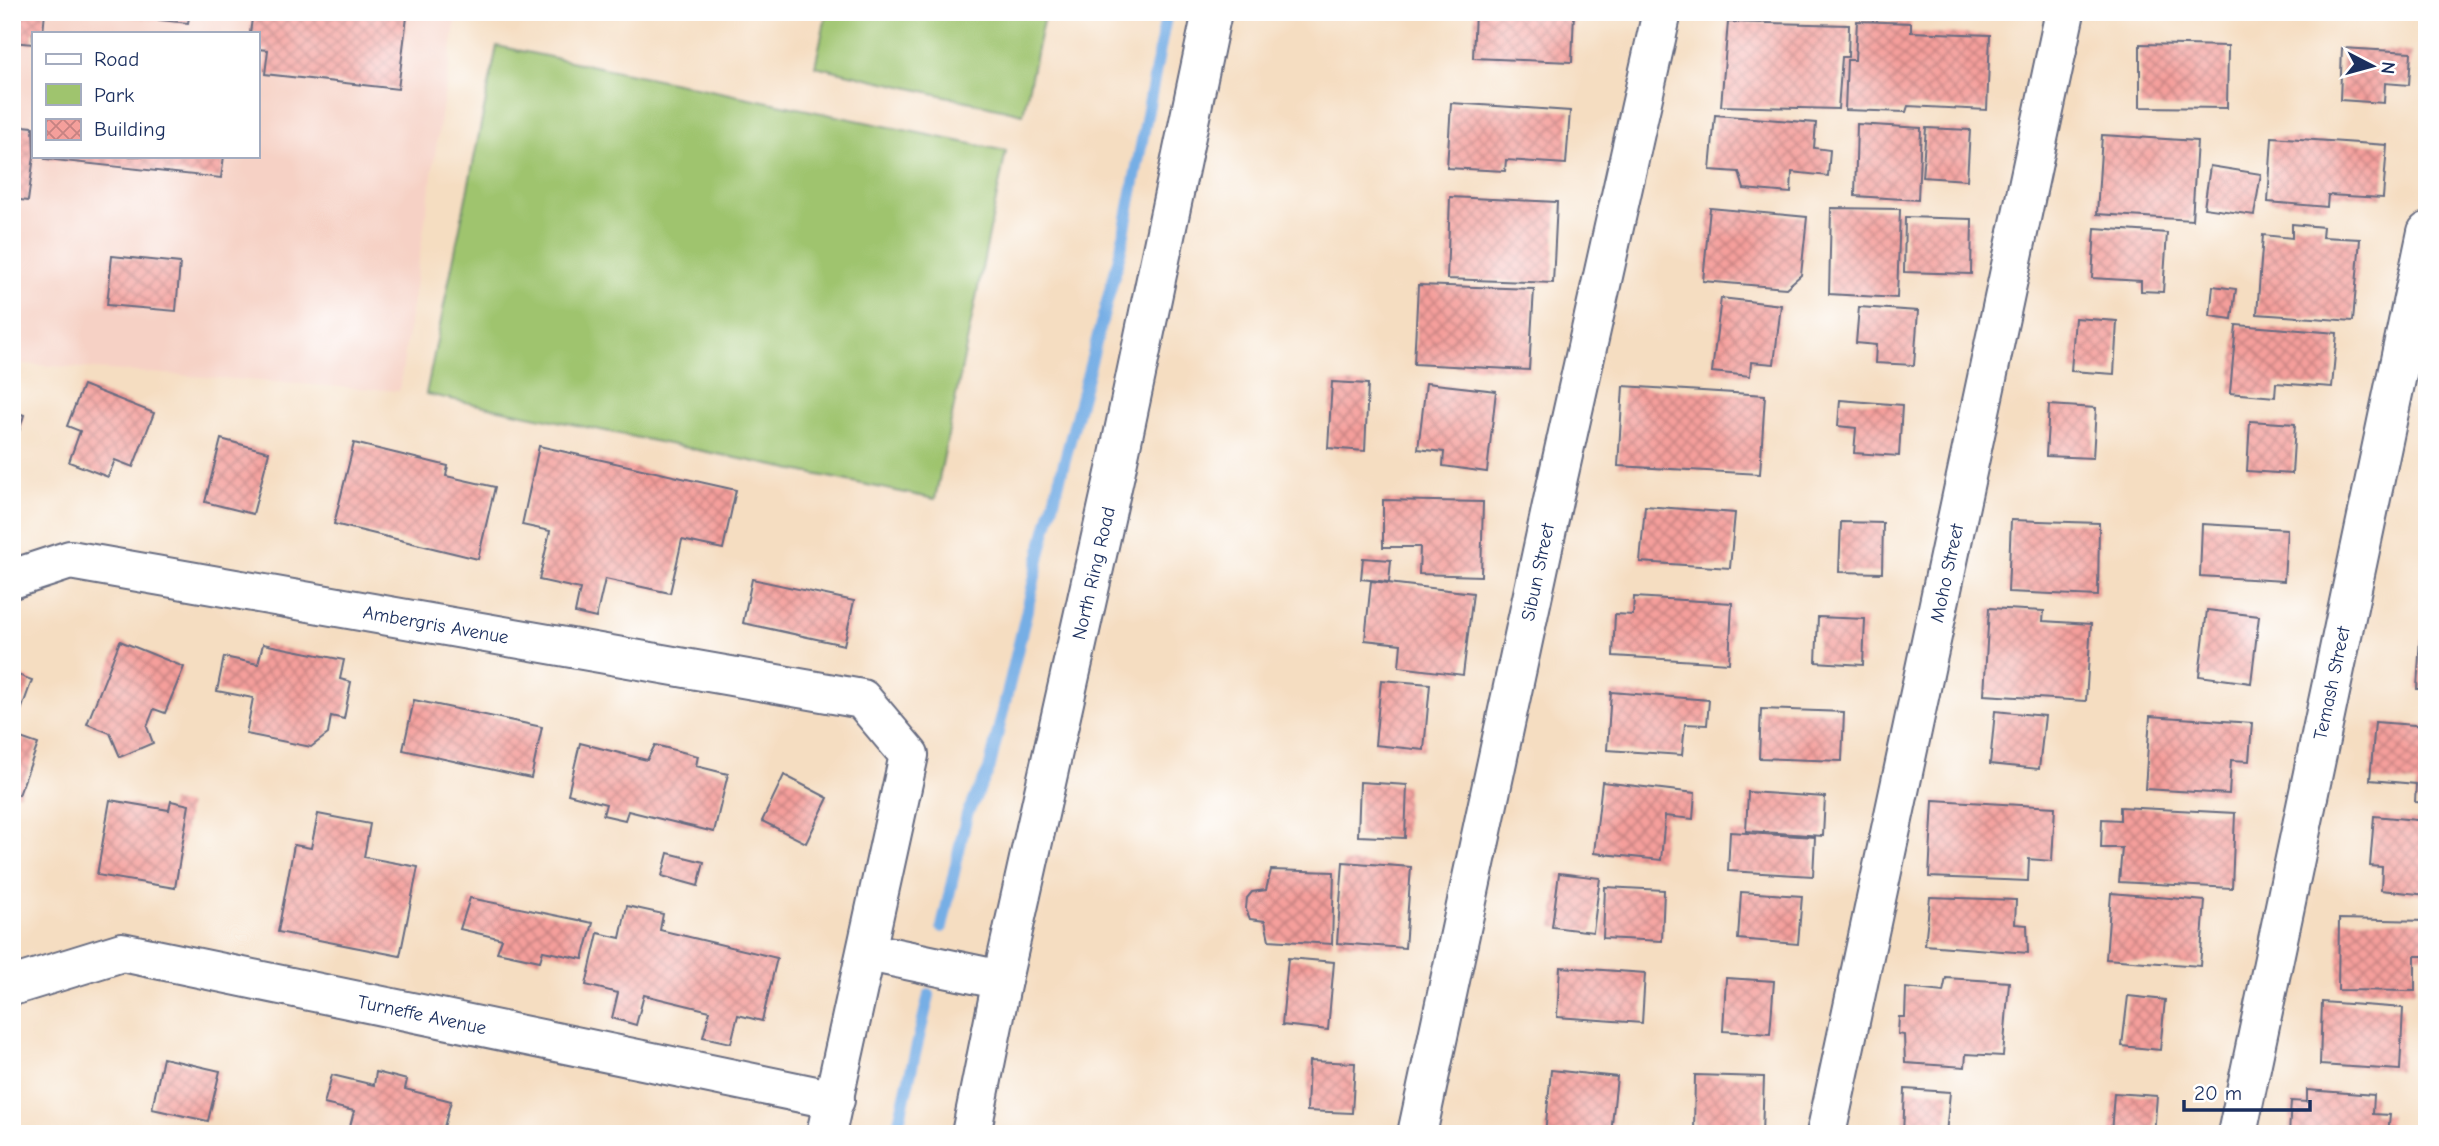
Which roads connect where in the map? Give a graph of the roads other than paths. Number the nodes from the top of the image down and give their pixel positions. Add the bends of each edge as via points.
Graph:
1 (1212, 12) edge
2 (1662, 12) edge
3 (2065, 12) edge
4 (2427, 232) edge
5 (12, 579) edge
6 (868, 952) junction
7 (1002, 981) junction
8 (12, 986) edge
9 (831, 1117) edge
10 (971, 1134) edge
11 (1417, 1134) edge
12 (1826, 1134) edge
13 (2237, 1134) edge

1 - 7 street, North Ring Road
2 - 11 street, Sibun Street
3 - 12 street, Moho Street
4 - 13 street, Temash Street
5 - 6 street, Ambergris Avenue via 70,560 862,699 909,754
6 - 7 street
6 - 9 street
7 - 10 street, North Ring Road
8 - 9 street, Turneffe Avenue via 122,952

